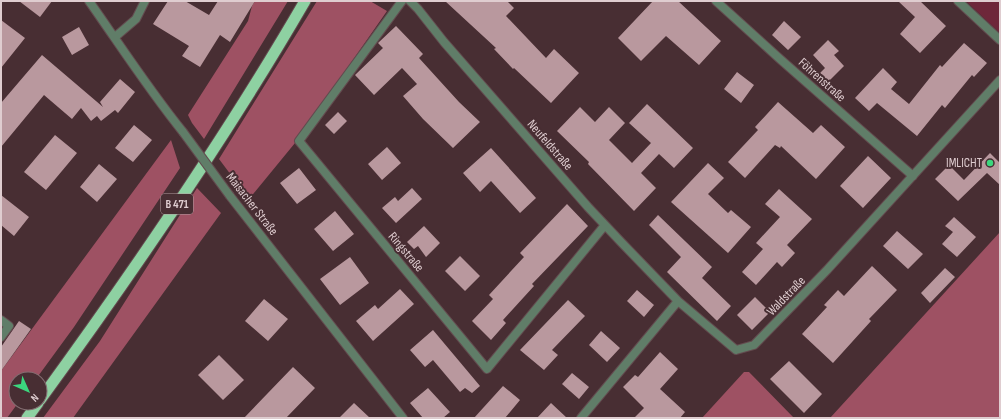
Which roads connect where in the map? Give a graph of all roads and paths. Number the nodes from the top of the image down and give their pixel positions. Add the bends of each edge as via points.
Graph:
1 (89, 1) edge
2 (145, 1) edge
3 (305, 1) edge
4 (402, 1) edge
5 (410, 1) edge
6 (716, 1) edge
7 (958, 1) edge
8 (115, 37) junction
9 (1000, 40) edge
10 (1000, 80) edge
11 (913, 176) junction
12 (605, 225) junction
13 (678, 301) junction
14 (1, 320) edge
15 (1, 337) edge
16 (48, 389) edge
17 (403, 418) edge
18 (581, 418) edge

1 - 8 street, Maisacher Straße
2 - 8 street via 136,19
3 - 16 highway, B 471 via 271,59 178,202
4 - 12 street, Ringstraße via 299,141 487,369
5 - 12 street, Neufeldstraße
6 - 11 street, Föhrenstraße
7 - 9 street
8 - 17 street, Maisacher Straße, bridge via 146,85
10 - 11 street, Waldstraße
11 - 13 street, Waldstraße via 754,345 736,350
12 - 13 street, Neufeldstraße
13 - 18 street
14 - 15 street via 9,326

